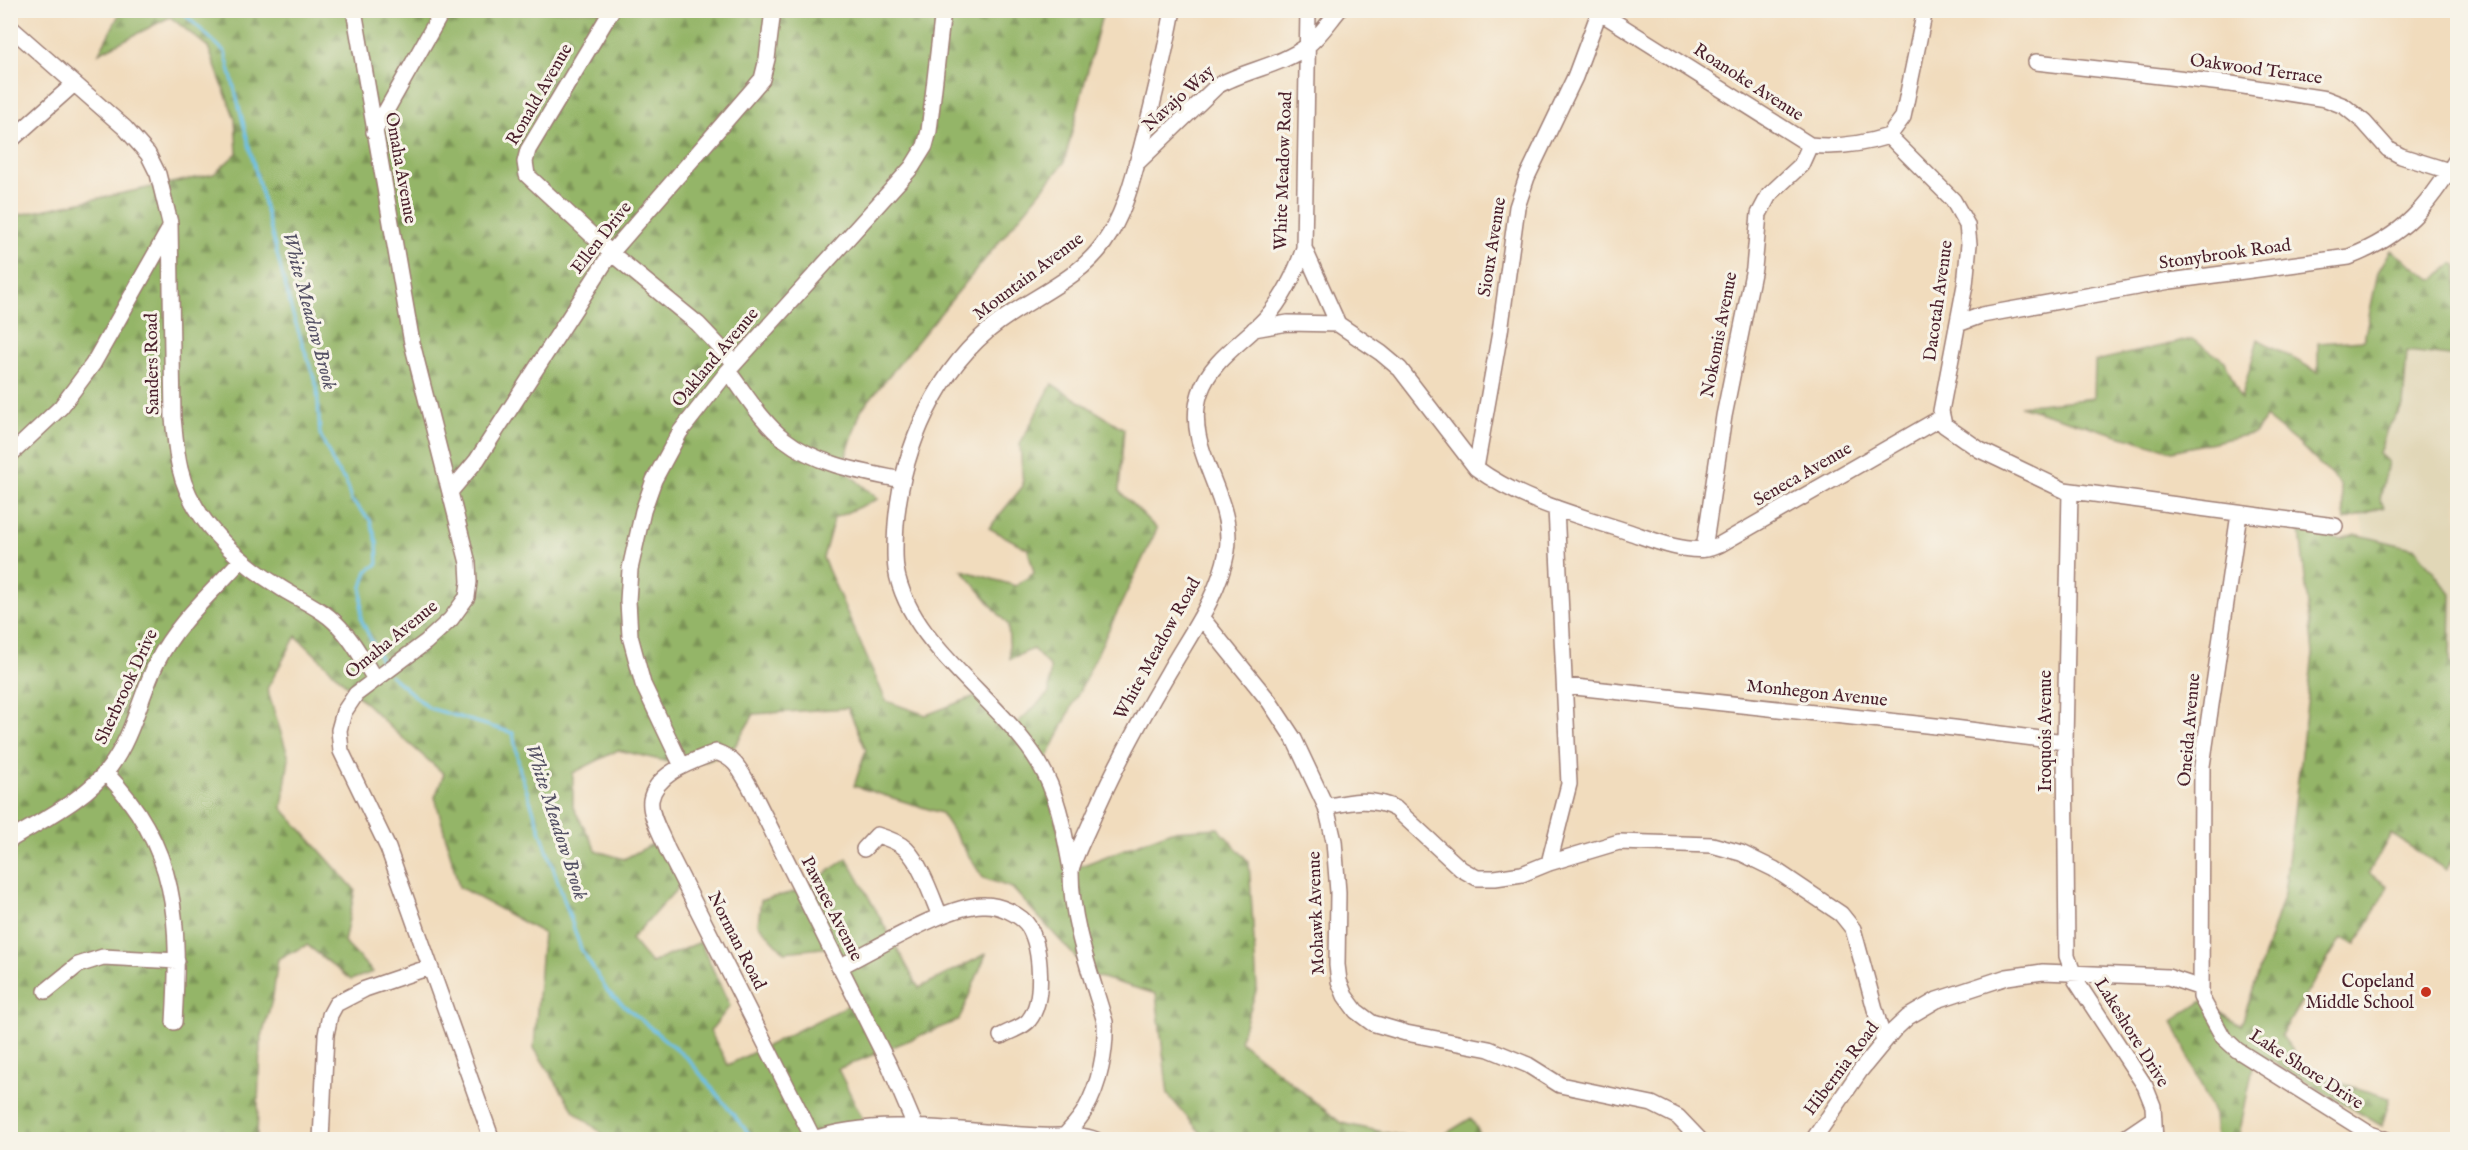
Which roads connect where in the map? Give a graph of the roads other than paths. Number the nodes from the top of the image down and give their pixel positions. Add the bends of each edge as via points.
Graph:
1 (354, 10) edge
2 (443, 10) edge
3 (612, 10) edge
4 (773, 10) edge
5 (943, 10) edge
6 (1173, 10) edge
7 (1308, 10) edge
8 (1339, 10) edge
9 (1925, 10) edge
10 (1598, 11) edge
11 (10, 27) edge
12 (1307, 46) junction
13 (2036, 63) dead end
14 (74, 84) junction
15 (374, 132) junction
16 (1889, 136) junction
17 (10, 141) edge
18 (1810, 145) junction
19 (2457, 157) edge
20 (1136, 164) junction
21 (2449, 171) junction
22 (170, 228) junction
23 (1304, 248) junction
24 (611, 253) junction
25 (1338, 324) junction
26 (1958, 324) junction
27 (1254, 329) junction
28 (731, 367) junction
29 (1942, 417) junction
30 (10, 455) edge
31 (1476, 468) junction
32 (902, 480) junction
33 (2070, 491) junction
34 (450, 492) junction
35 (1556, 508) junction
36 (2239, 514) junction
37 (2335, 526) dead end
38 (1704, 549) junction
39 (241, 560) junction
40 (1202, 616) junction
41 (378, 677) junction
42 (1566, 686) junction
43 (2065, 742) junction
44 (682, 766) junction
45 (105, 772) junction
46 (1326, 807) junction
47 (11, 840) edge
48 (864, 849) dead end
49 (1550, 863) junction
50 (1071, 869) junction
51 (940, 916) junction
52 (177, 961) junction
53 (430, 967) junction
54 (839, 967) junction
55 (2072, 971) junction
56 (2201, 988) junction
57 (46, 992) dead end
58 (174, 1022) dead end
59 (1001, 1035) dead end
60 (1884, 1042) junction
61 (2153, 1119) junction
62 (916, 1128) junction
63 (1062, 1138) edge
64 (812, 1139) edge
65 (321, 1140) edge
66 (492, 1140) edge
67 (1096, 1140) edge
68 (1700, 1140) edge
69 (1813, 1140) edge
70 (2122, 1140) edge
71 (2155, 1140) edge
72 (2387, 1140) edge

1 - 15 street, Omaha Avenue
2 - 15 street
3 - 24 street, Ronald Avenue via 528,150 525,162 527,175 537,187
4 - 24 street, Ellen Drive via 762,79
5 - 28 street, Oakland Avenue via 925,146 912,167
6 - 20 street, Mountain Avenue
7 - 12 street, White Meadow Road
8 - 12 street, Navajo Way
9 - 16 street via 1903,117
10 - 18 street, Roanoke Avenue
10 - 31 street, Sioux Avenue via 1575,77 1527,177 1517,207
11 - 14 street, Sanders Road
12 - 20 street, Navajo Way via 1217,86
12 - 23 street, White Meadow Road
13 - 21 street, Oakwood Terrace via 2230,84 2326,99 2344,106 2388,149
14 - 17 street
14 - 22 street, Sanders Road via 125,128 148,154 158,174
15 - 34 street, Omaha Avenue via 412,343
16 - 18 street, Roanoke Avenue via 1857,144
16 - 26 street, Dacotah Avenue via 1953,200 1967,225 1969,244
18 - 38 street, Nokomis Avenue via 1801,165 1769,195 1759,214 1754,268 1724,416
19 - 21 street, Stonybrook Road
20 - 32 street, Mountain Avenue via 1125,205 1104,244 1073,273 998,322 936,392 918,430
21 - 26 street, Stonybrook Road via 2426,205 2398,232 2349,257 2170,281 1982,315
22 - 30 street via 93,364 61,407
22 - 39 street, Sanders Road via 173,418 180,470 200,514
23 - 25 street
23 - 27 street, White Meadow Road via 1290,284
24 - 28 street via 698,324
24 - 34 street, Ellen Drive via 477,460
25 - 27 street via 1288,323
25 - 31 street via 1400,369
26 - 29 street, Dacotah Avenue
27 - 40 street, White Meadow Road via 1215,366 1200,394 1197,410 1201,451 1220,503 1227,540 1219,578
28 - 32 street via 784,439 829,462
28 - 44 street, Oakland Avenue via 669,450 643,511 630,569 630,636 644,684
29 - 33 street via 1944,425 1980,450
29 - 38 street, Seneca Avenue via 1750,528
31 - 35 street
32 - 50 street, Mountain Avenue via 894,553 910,607 943,654 1006,720 1039,764 1058,802
33 - 36 street
33 - 43 street, Iroquois Avenue
34 - 41 street, Omaha Avenue via 468,563 467,597 426,642
35 - 38 street via 1657,541
35 - 42 street
36 - 37 street
36 - 56 street, Oneida Avenue via 2202,766
39 - 41 street, Sanders Road via 330,618
39 - 45 street, Sherbrook Drive via 177,627 157,662 122,748
40 - 46 street, Mohawk Avenue via 1269,700 1294,739
40 - 50 street, White Meadow Road via 1112,773
41 - 53 street, Omaha Avenue via 356,694 344,712 339,730 341,751 388,848
42 - 43 street, Monhegon Avenue
42 - 49 street via 1569,783
43 - 55 street, Iroquois Avenue via 2067,956
44 - 54 street, Pawnee Avenue via 716,752 729,756 738,765
44 - 64 street, Norman Road via 661,781 651,800 653,813
45 - 47 street, Sherbrook Drive via 68,805
45 - 52 street via 128,795 152,832 175,911
46 - 49 street via 1357,800 1384,803 1478,878 1522,874
46 - 68 street, Mohawk Avenue via 1334,841 1338,892 1339,981 1350,1004 1364,1020 1406,1034 1489,1049 1528,1065 1560,1085 1653,1104 1678,1118
48 - 51 street via 877,835 906,849
49 - 60 street via 1619,842 1682,843 1712,845 1741,853 1774,869 1841,914 1853,929
50 - 63 street, White Meadow Road via 1075,919 1105,1022 1105,1038 1095,1087 1085,1110
51 - 54 street
51 - 59 street via 968,906 997,906 1029,926 1040,977 1037,1003 1029,1021
52 - 57 street via 103,957 78,965
52 - 58 street
53 - 65 street via 365,989 336,1005 326,1035
53 - 66 street, Omaha Avenue
54 - 62 street, Pawnee Avenue
55 - 56 street, Lakeshore Drive via 2168,977
55 - 60 street, Hibernia Road via 2007,977 1937,1000 1908,1017
55 - 61 street, Lakeshore Drive via 2145,1086 2153,1106
56 - 72 street, Lake Shore Drive via 2201,997 2215,1024 2237,1050 2370,1134
60 - 69 street, Hibernia Road
61 - 70 street
61 - 71 street, Lakeshore Drive
62 - 63 street
62 - 64 street via 843,1132
63 - 67 street via 1081,1136

